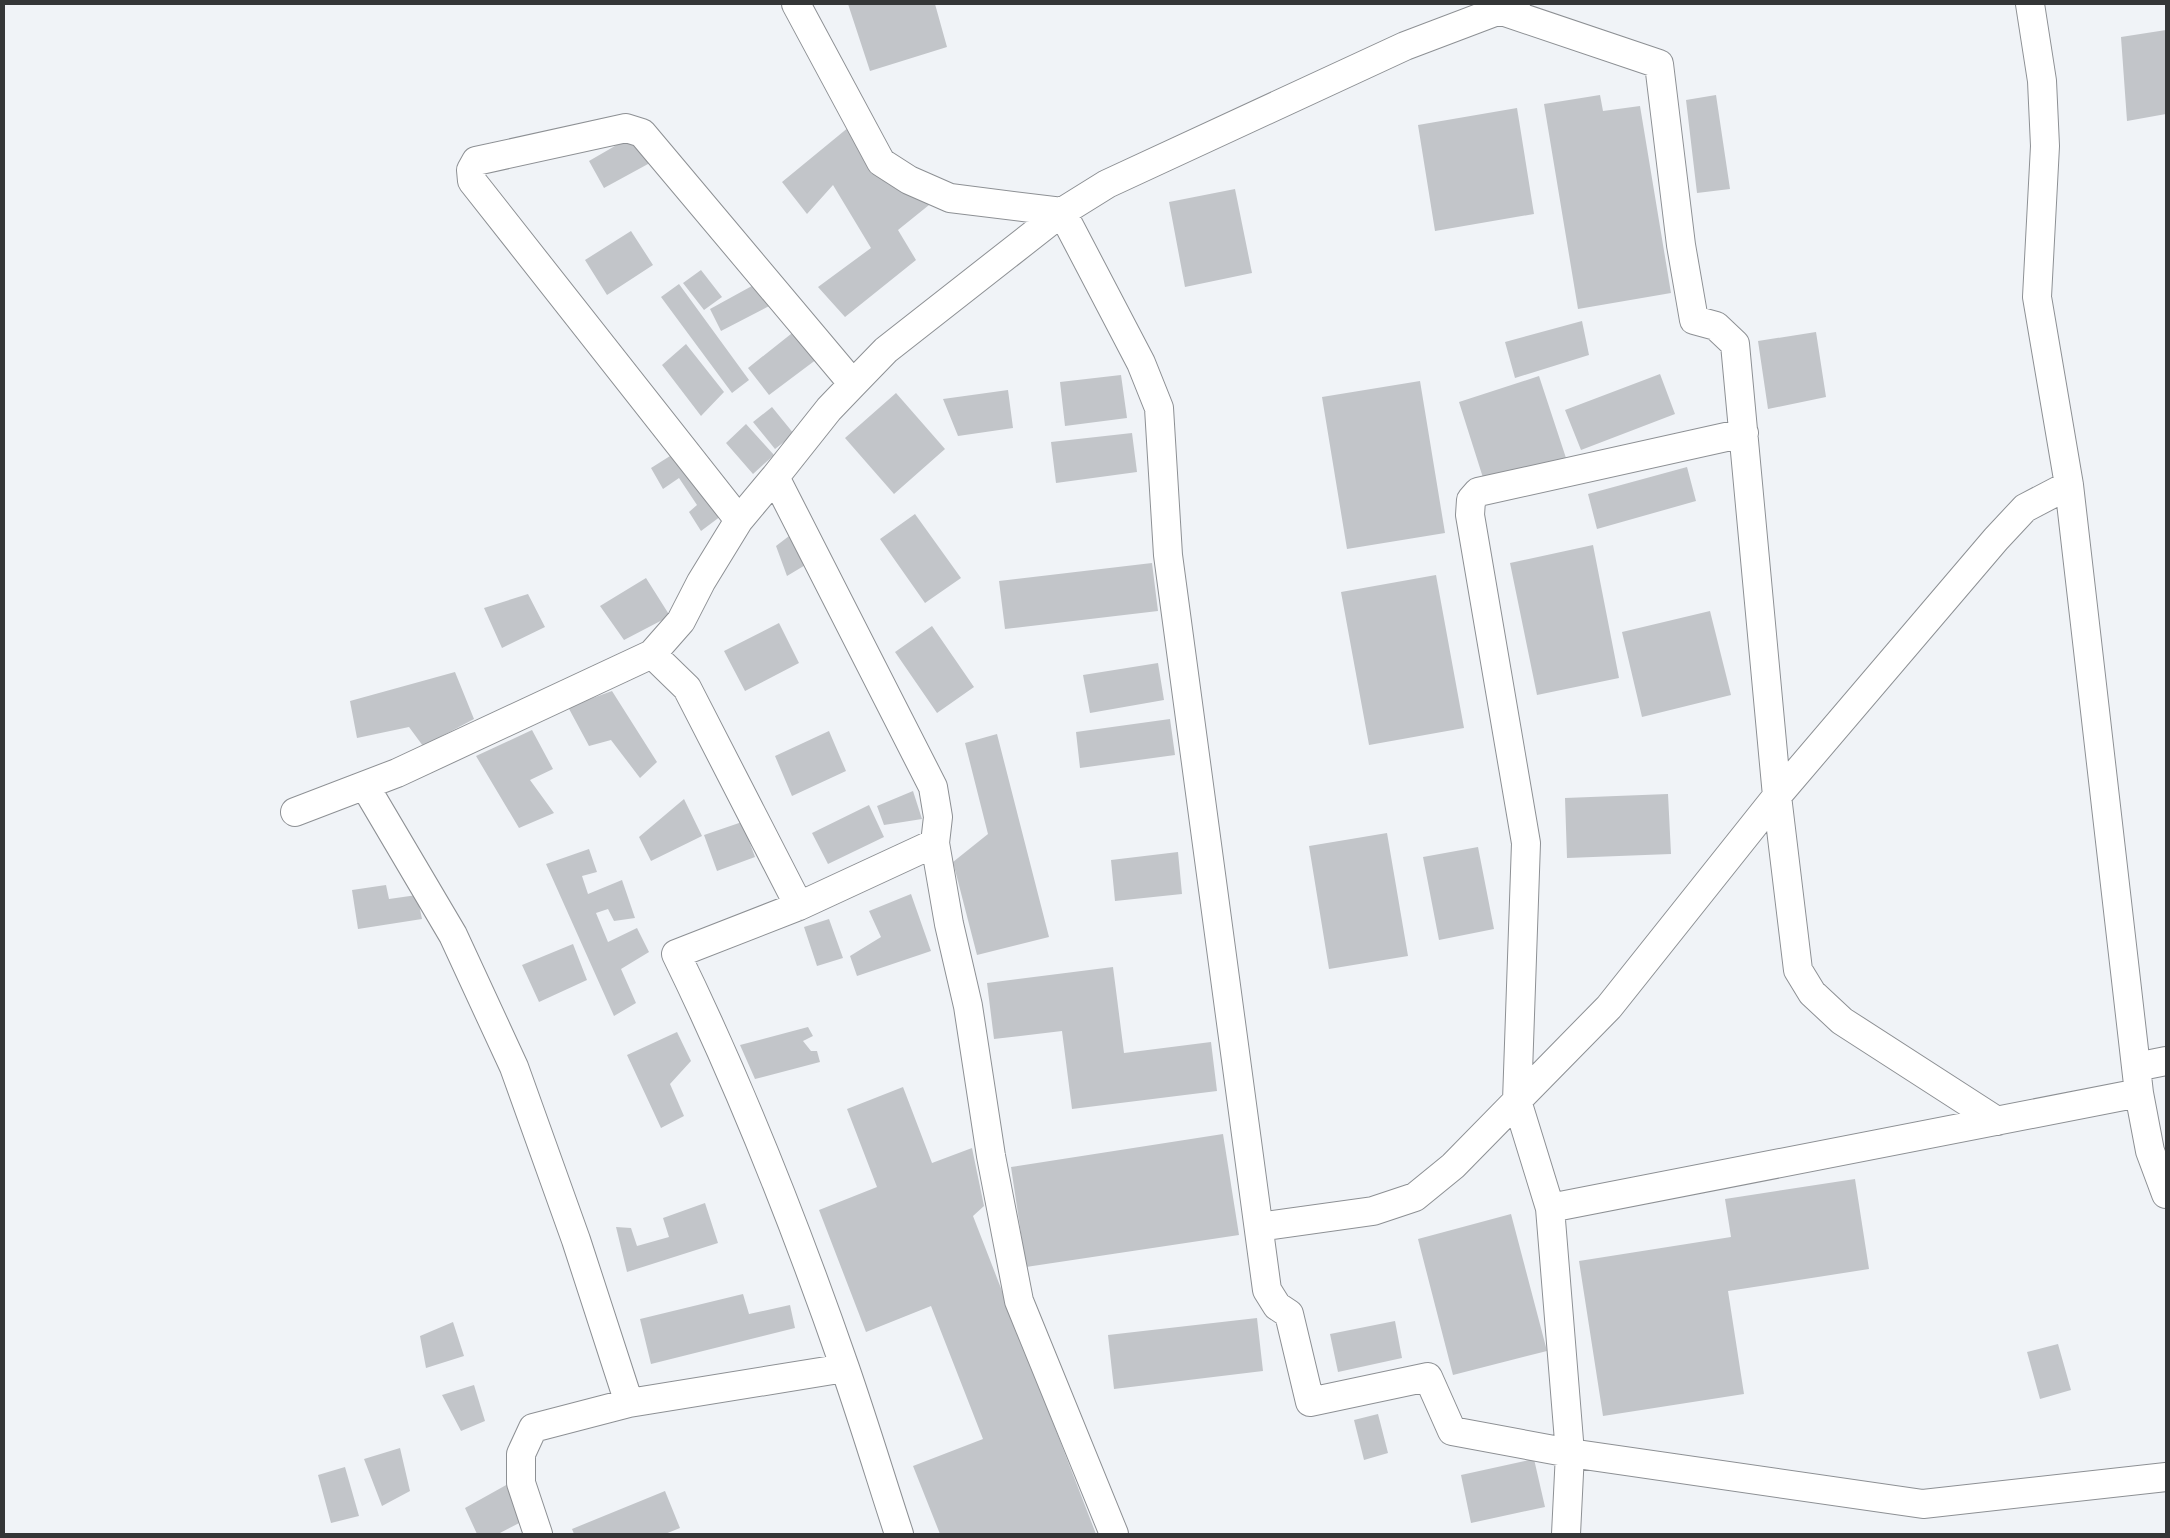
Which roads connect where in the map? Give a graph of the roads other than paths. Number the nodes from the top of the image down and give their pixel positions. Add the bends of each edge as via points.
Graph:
1 (796, 4) edge
2 (2030, 4) edge
3 (1508, 7) edge
4 (1062, 212) junction
5 (853, 384) junction
6 (1744, 433) junction
7 (775, 478) junction
8 (2069, 485) junction
9 (739, 520) junction
10 (652, 654) junction
11 (364, 786) junction
12 (1777, 796) junction
13 (295, 812) dead end
14 (935, 843) junction
15 (799, 906) junction
16 (2166, 1061) edge
17 (2136, 1066) junction
18 (2139, 1093) junction
19 (1517, 1100) junction
20 (1997, 1121) junction
21 (2166, 1194) edge
22 (1550, 1208) junction
23 (1259, 1227) junction
24 (845, 1368) junction
25 (629, 1403) junction
26 (1570, 1453) junction
27 (2166, 1477) edge
28 (538, 1534) edge
29 (899, 1534) edge
30 (1114, 1534) edge
31 (1566, 1534) edge

1 - 4 street via 881,162 909,180 950,198
2 - 8 street via 2042,81 2044,146 2037,297
3 - 4 street via 1405,46 1107,184
3 - 6 street via 1659,64 1681,245 1694,320 1716,326 1735,344
4 - 5 street via 886,350
4 - 23 street via 1141,363 1158,408 1168,555
5 - 7 street via 829,409
5 - 9 street via 642,133 626,128 476,161 471,170 472,181
6 - 12 street
6 - 19 street via 1478,492 1471,500 1470,515 1526,843
7 - 9 street
7 - 14 street via 933,787 938,816
8 - 12 street via 2025,508
8 - 17 street
9 - 10 street via 681,621
10 - 11 street
10 - 15 street via 686,688
11 - 13 street
11 - 25 street via 453,935 514,1066
12 - 19 street via 1609,1008
12 - 20 street via 1798,970 1812,993 1842,1021
14 - 15 street
14 - 30 street via 968,1006 991,1156 1019,1301
15 - 24 street via 676,954 770,1166
16 - 17 street
17 - 18 street
18 - 20 street
18 - 21 street via 2150,1151
19 - 22 street
19 - 23 street via 1453,1166 1415,1197 1373,1211
20 - 22 street
22 - 26 street
23 - 26 street via 1267,1290 1277,1306 1289,1314 1310,1402 1428,1377 1452,1431
24 - 25 street
24 - 29 street
25 - 28 street via 534,1428 522,1454 521,1483
26 - 27 street via 1923,1504
26 - 31 street

